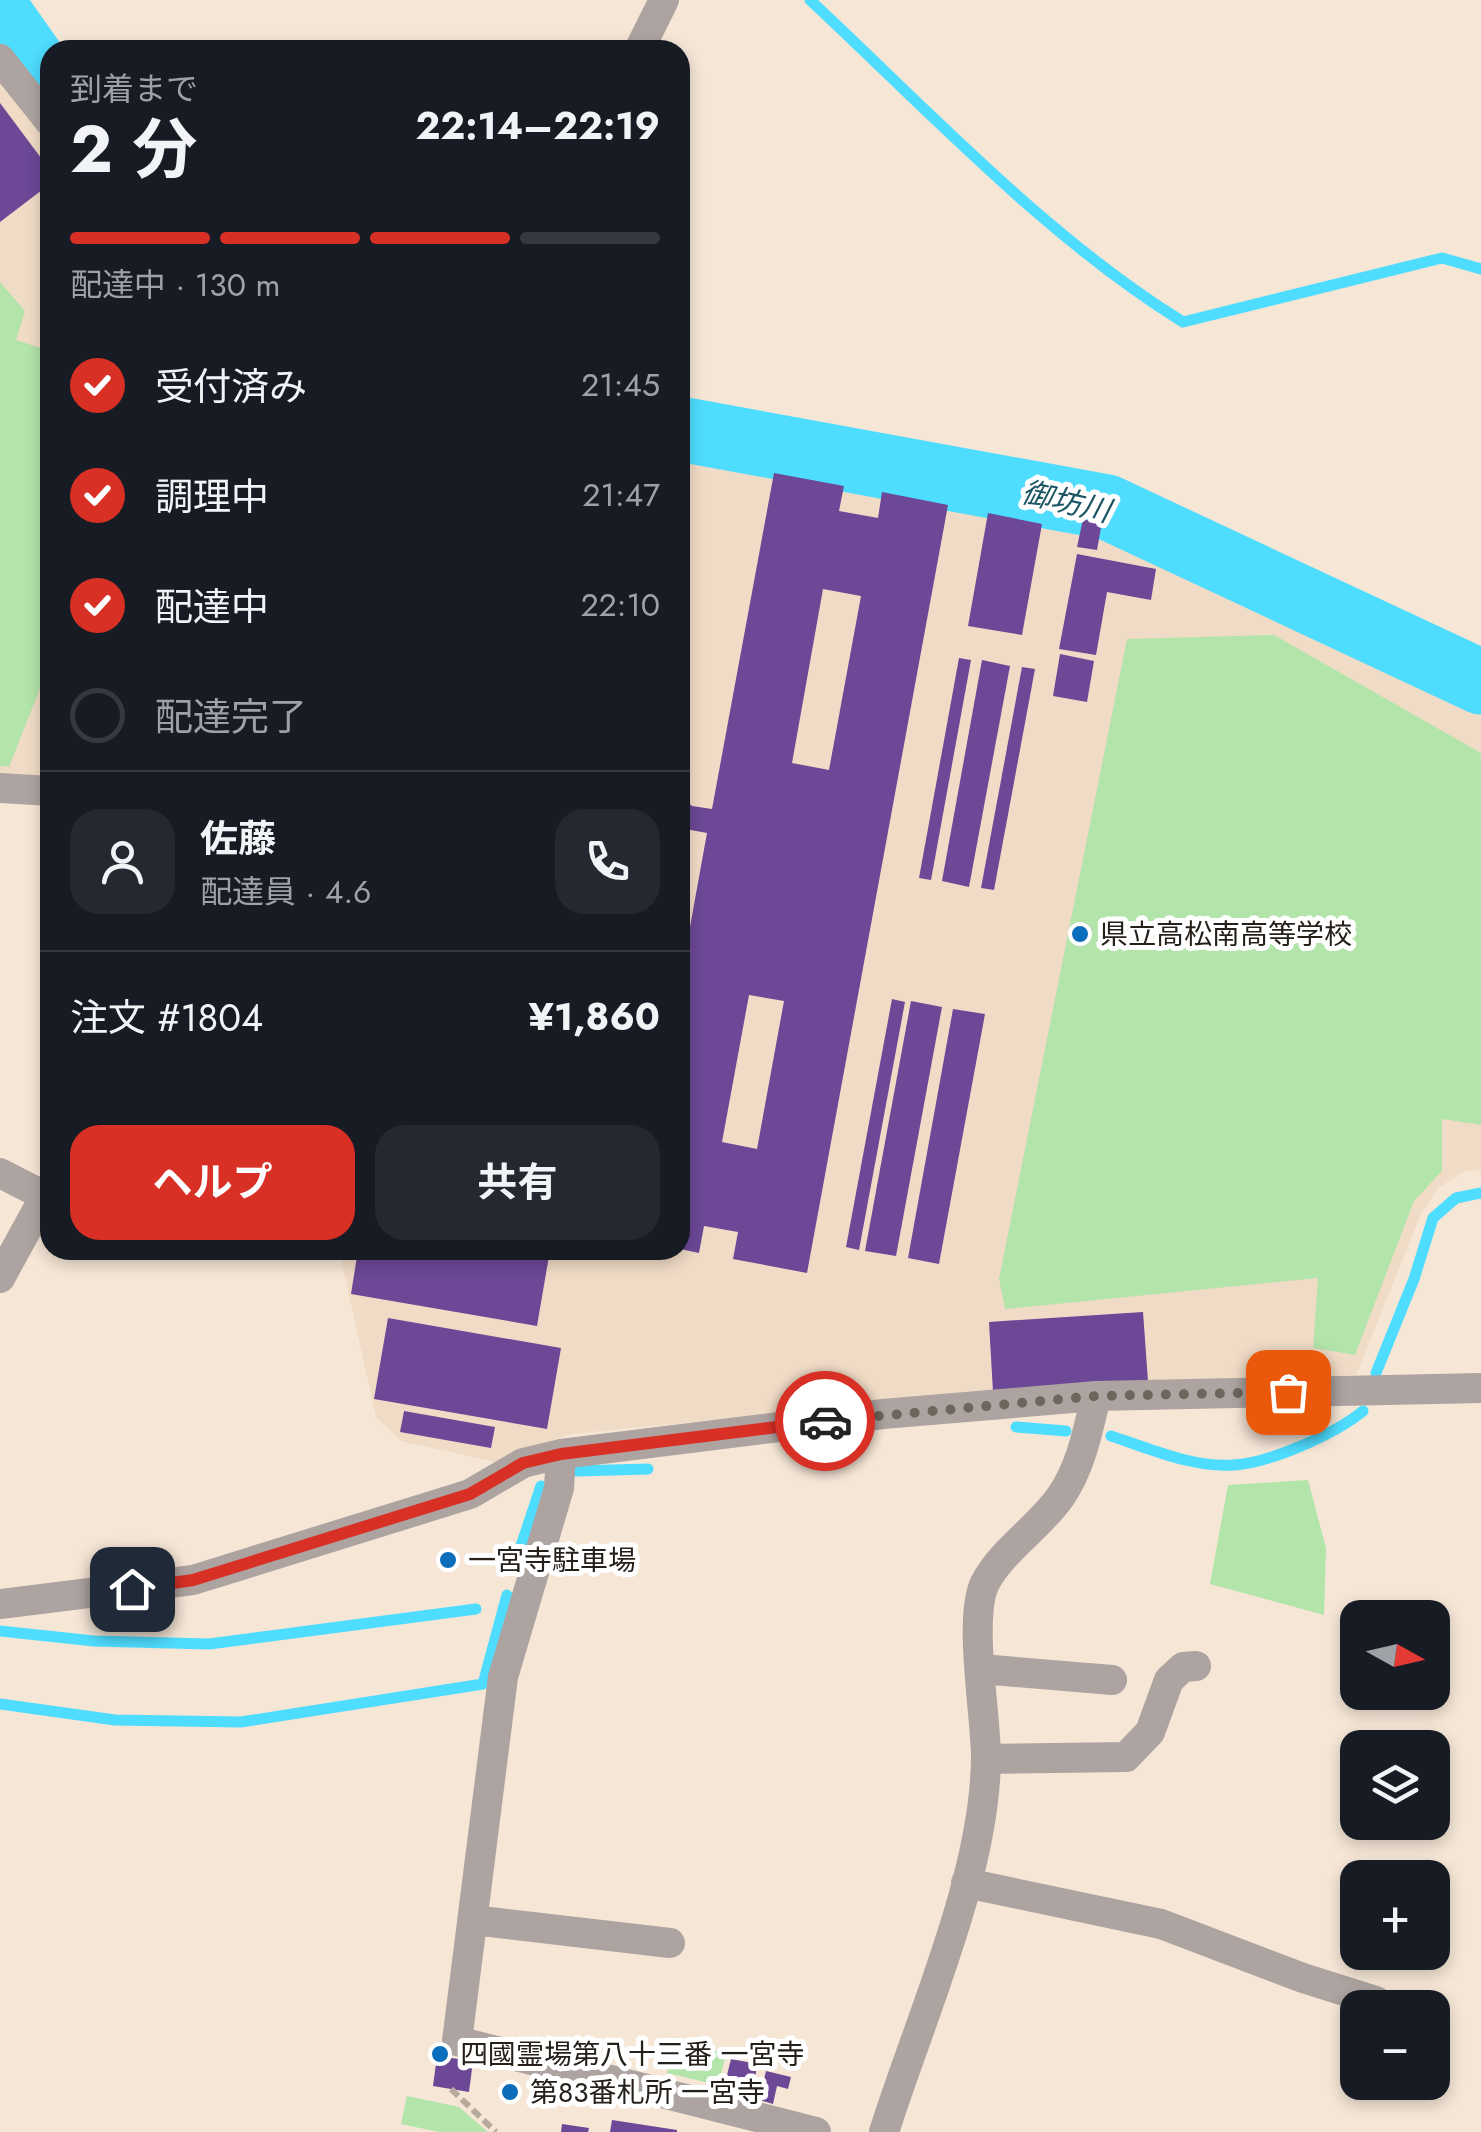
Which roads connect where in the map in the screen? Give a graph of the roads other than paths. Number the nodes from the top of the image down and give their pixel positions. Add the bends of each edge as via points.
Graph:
1 (664, 0) edge
2 (644, 40) edge
3 (0, 59) edge
4 (40, 109) edge
5 (0, 788) edge
6 (40, 790) edge
7 (0, 1173) edge
8 (40, 1189) edge
9 (40, 1206) edge
10 (0, 1278) edge
11 (1481, 1388) edge
12 (1096, 1396) junction
13 (561, 1454) junction
14 (0, 1604) edge
15 (1196, 1666) dead end
16 (981, 1669) junction
17 (1112, 1680) dead end
18 (986, 1759) junction
19 (966, 1882) junction
20 (472, 1920) junction
21 (670, 1942) dead end
22 (1341, 1990) edge
23 (816, 2132) edge
24 (884, 2132) edge

1 - 2 street
3 - 4 street
5 - 6 street
7 - 8 street
9 - 10 street
11 - 12 street
12 - 13 street via 882,1414
12 - 16 street via 1062,1495 984,1584
13 - 14 street via 523,1463 470,1494 193,1580
13 - 20 street via 559,1488 503,1677
15 - 18 street via 1183,1667 1169,1680 1150,1732 1126,1757
16 - 17 street
16 - 18 street
18 - 19 street
19 - 22 street via 1160,1924
19 - 24 street
20 - 21 street
20 - 23 street via 457,2041

